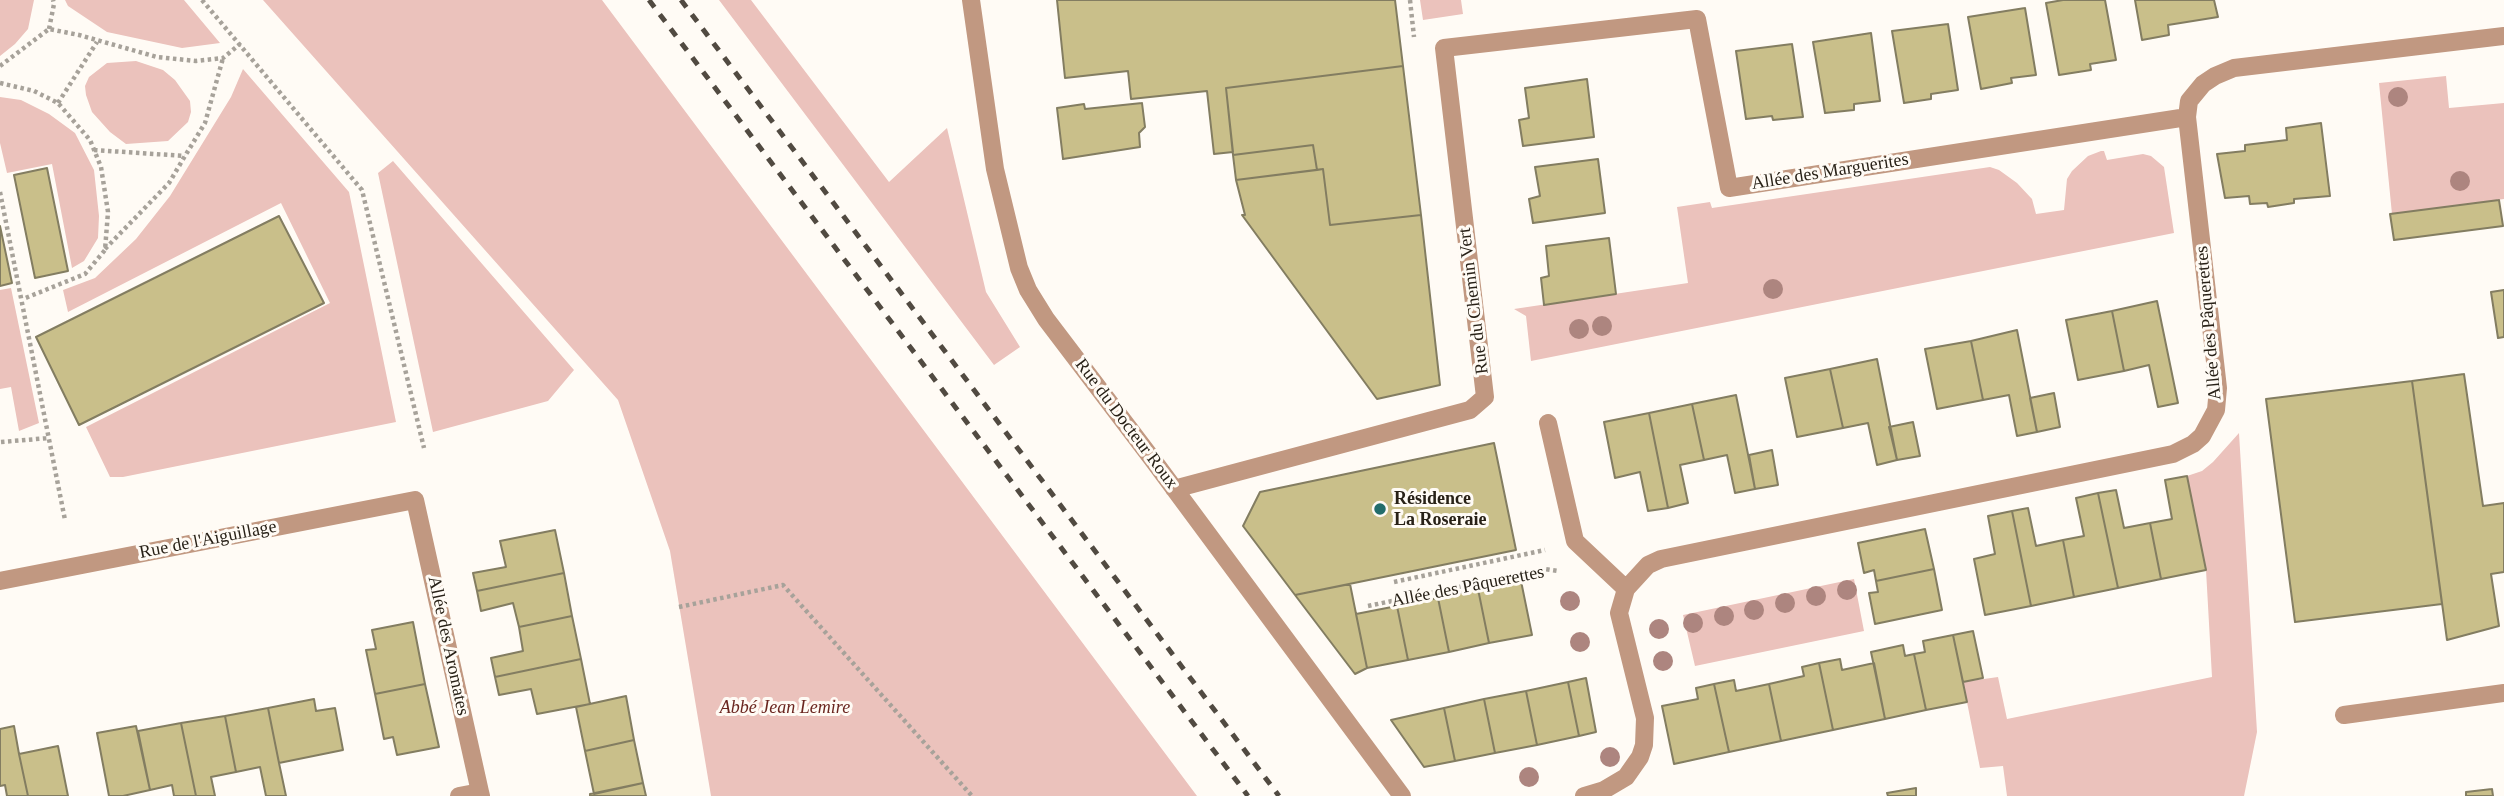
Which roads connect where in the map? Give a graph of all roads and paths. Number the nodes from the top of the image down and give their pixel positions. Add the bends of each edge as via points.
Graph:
1 (52, 0) edge
2 (202, 0) edge
3 (971, 0) edge
4 (49, 29) junction
5 (2504, 36) edge
6 (97, 41) junction
7 (240, 44) junction
8 (1444, 48) joint
9 (223, 58) junction
10 (0, 66) edge
11 (0, 83) edge
12 (58, 103) junction
13 (2187, 117) junction
14 (94, 150) junction
15 (185, 156) junction
16 (0, 192) edge
17 (105, 250) junction
18 (23, 299) junction
19 (1548, 423) dead end
20 (49, 438) junction
21 (1, 442) edge
22 (424, 448) dead end
23 (1174, 489) junction
24 (415, 500) joint
25 (65, 520) dead end
26 (1554, 556) dead end
27 (1568, 573) dead end
28 (0, 581) edge
29 (1394, 582) dead end
30 (1626, 589) junction
31 (1368, 606) dead end
32 (679, 607) dead end
33 (2504, 693) edge
34 (2344, 715) dead end
35 (480, 794) edge
36 (459, 796) edge
37 (972, 796) edge
38 (1402, 796) edge
39 (1584, 796) edge

1 - 4 path
2 - 7 path
3 - 23 street, Rue du Docteur Roux via 995,169 1028,290
4 - 6 path
4 - 10 path
5 - 13 street via 2234,68 2196,91 2189,100
6 - 9 path via 157,57
6 - 12 path
7 - 9 path
7 - 22 path via 362,190
8 - 13 street, Allée des Marguerites via 1696,19 1728,188
8 - 23 street, Rue du Chemin Vert via 1485,397 1470,410
9 - 15 path via 205,124
11 - 12 path via 34,91
12 - 14 path
13 - 30 street, Allée des Pâquerettes via 2218,388 2213,418 2193,444 2173,454 1661,559 1648,565
14 - 15 path
14 - 17 path via 108,212
15 - 17 path via 169,183
16 - 18 path
17 - 18 path via 85,274
18 - 20 path
19 - 30 street via 1575,541
20 - 21 path
20 - 25 path
23 - 38 street, Rue du Docteur Roux
24 - 28 street, Rue de l'Aiguillage
24 - 35 street, Allée des Aromates
26 - 29 path, Allée des Pâquerettes via 1545,550
27 - 31 path, Allée des Pâquerettes via 1545,569
30 - 39 street via 1619,613 1645,718 1644,746 1626,778
32 - 37 path via 783,585
33 - 34 street
35 - 36 street, Allée des Aromates

